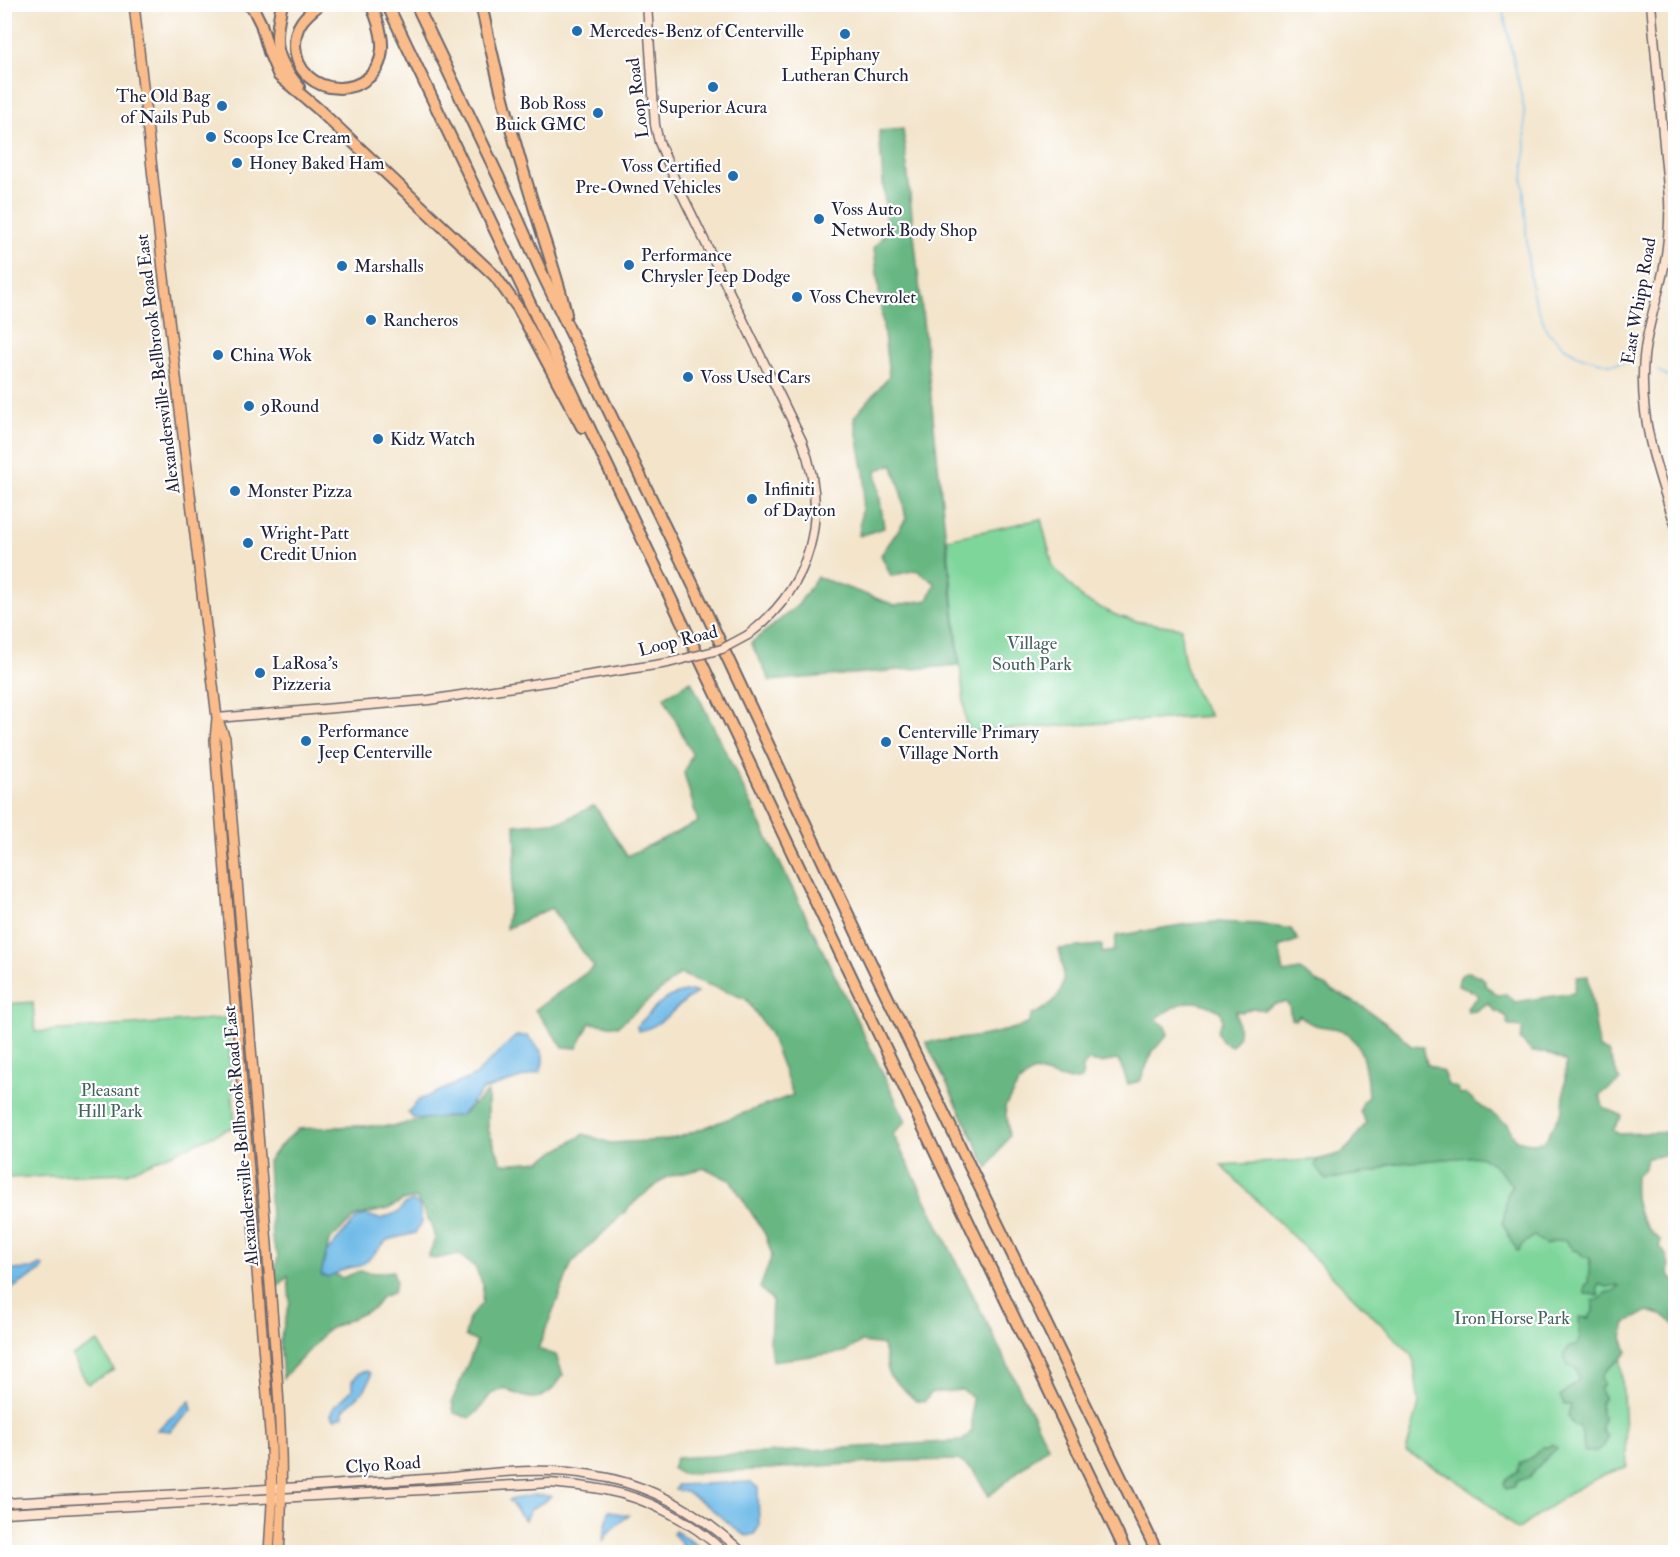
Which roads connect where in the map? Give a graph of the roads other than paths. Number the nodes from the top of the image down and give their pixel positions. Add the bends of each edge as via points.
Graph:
1 (134, 4) edge
2 (248, 4) edge
3 (282, 4) edge
4 (320, 4) edge
5 (371, 4) edge
6 (387, 4) edge
7 (416, 4) edge
8 (483, 4) edge
9 (647, 4) edge
10 (1651, 4) edge
11 (311, 103) junction
12 (571, 334) junction
13 (1676, 527) edge
14 (644, 543) junction
15 (217, 718) junction
16 (239, 909) junction
17 (229, 910) junction
18 (237, 1018) junction
19 (249, 1018) junction
20 (275, 1354) junction
21 (263, 1355) junction
22 (277, 1489) junction
23 (277, 1499) junction
24 (4, 1503) edge
25 (4, 1513) edge
26 (269, 1552) edge
27 (279, 1552) edge
28 (724, 1552) edge
29 (742, 1552) edge
30 (1126, 1552) edge
31 (1157, 1552) edge

1 - 15 main road, Alexandersville-Bellbrook Road East
2 - 11 highway via 261,24 279,76
3 - 11 highway via 277,51
4 - 5 highway via 305,16 295,33 296,56 304,74 322,86 342,89 377,70 382,49 380,28
6 - 14 highway
7 - 12 highway
8 - 12 highway via 531,198
9 - 15 street, Loop Road, bridge via 653,110 659,142 802,441 814,484 814,528 802,569 779,606 748,635 722,649 669,663 429,700
10 - 13 street, East Whipp Road via 1669,217 1664,268 1644,356 1643,399 1650,449
11 - 14 highway via 484,264 507,291
12 - 31 highway
14 - 30 highway
15 - 16 main road, Alexandersville-Bellbrook Road East via 225,738
15 - 17 main road, Alexandersville-Bellbrook Road East via 215,740
16 - 17 main road
16 - 19 main road, Alexandersville-Bellbrook Road East
17 - 18 main road, Alexandersville-Bellbrook Road East
18 - 19 main road
18 - 21 main road, Alexandersville-Bellbrook Road East
19 - 20 main road, Alexandersville-Bellbrook Road East
20 - 21 main road
20 - 22 main road, Alexandersville-Bellbrook Road East via 281,1434
21 - 22 main road, Alexandersville-Bellbrook Road East
22 - 23 main road, Alexandersville-Bellbrook Road East
22 - 24 street, Clyo Road
22 - 29 street, Clyo Road via 486,1473 551,1470 592,1474 669,1498 722,1533
23 - 25 street, Clyo Road
23 - 26 main road, Alexandersville-Bellbrook Road East
23 - 27 main road, Alexandersville-Bellbrook Road East
23 - 28 street, Clyo Road via 435,1488 577,1485 644,1502 682,1521

